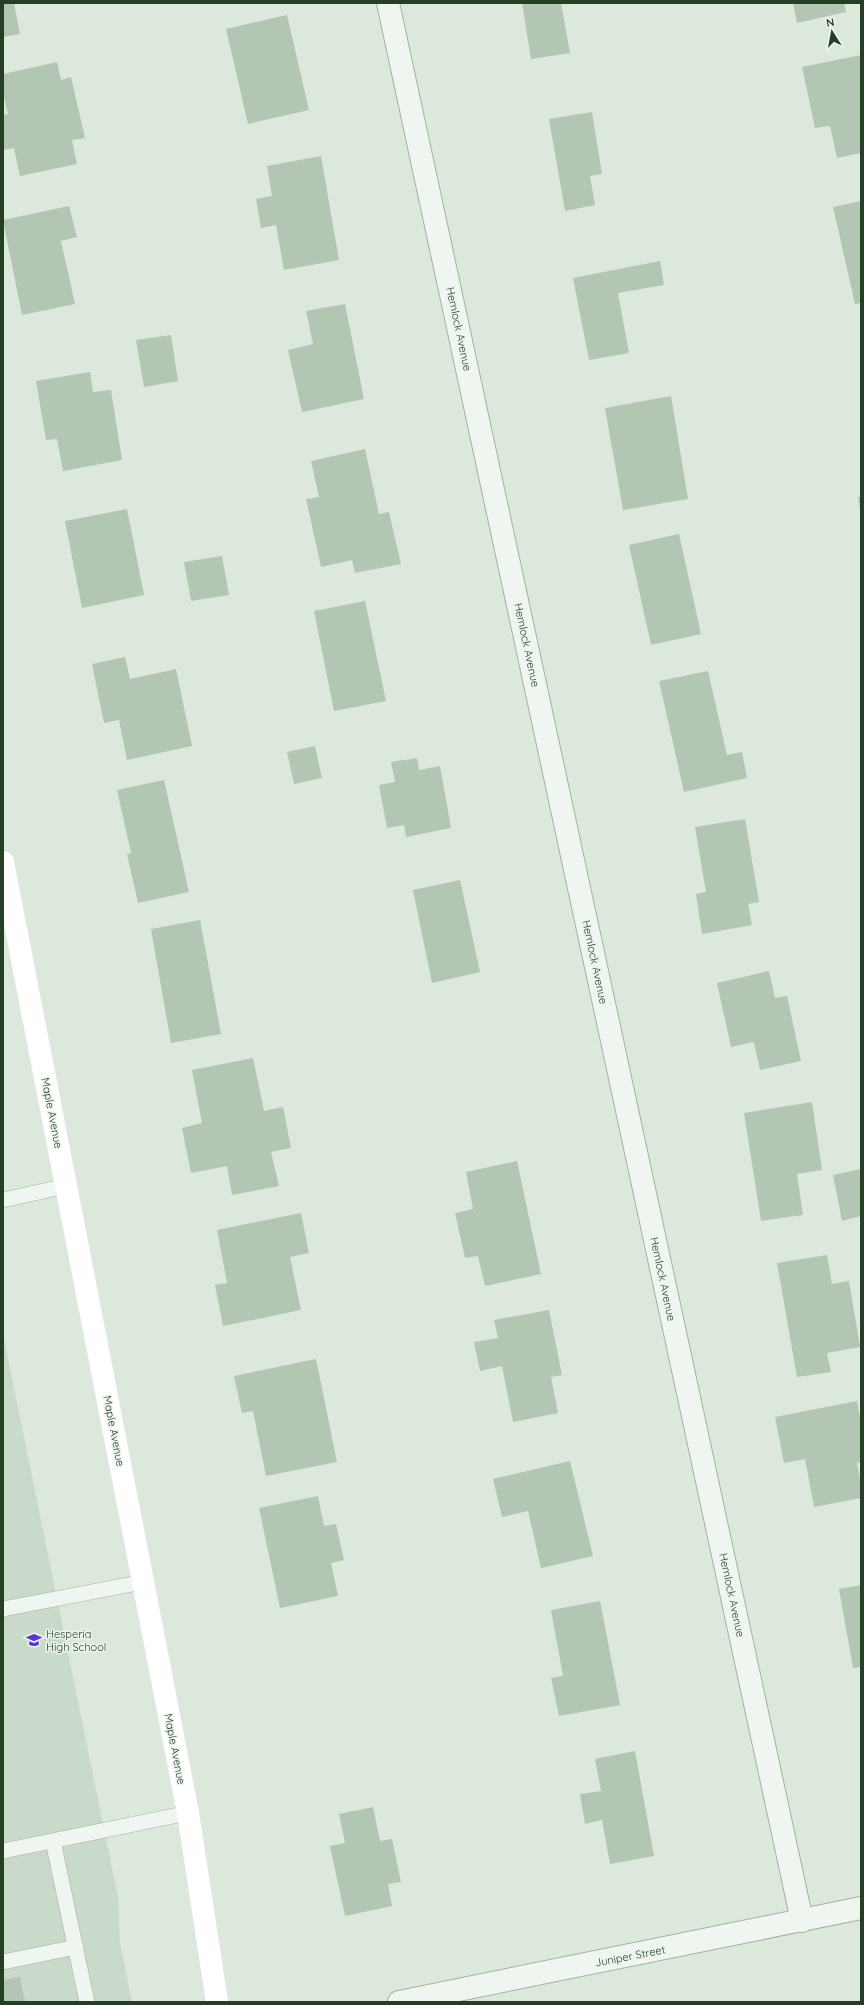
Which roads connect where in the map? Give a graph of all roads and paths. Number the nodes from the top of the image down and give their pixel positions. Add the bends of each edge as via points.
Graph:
1 (388, 3) edge
2 (3, 862) edge
3 (66, 1186) junction
4 (3, 1200) edge
5 (143, 1582) junction
6 (3, 1609) edge
7 (188, 1814) junction
8 (53, 1841) junction
9 (3, 1851) edge
10 (861, 1908) edge
11 (802, 1921) junction
12 (76, 1947) junction
13 (3, 1962) edge
14 (87, 2002) edge
15 (217, 2002) edge
16 (399, 2002) edge

1 - 11 street, Hemlock Avenue
2 - 3 street, Maple Avenue
3 - 4 lane
3 - 5 street, Maple Avenue
5 - 6 lane
5 - 7 street, Maple Avenue
7 - 8 lane
7 - 15 street, Maple Avenue
8 - 9 lane
8 - 12 lane
10 - 11 street, Juniper Street
11 - 16 street, Juniper Street
12 - 13 lane
12 - 14 lane

